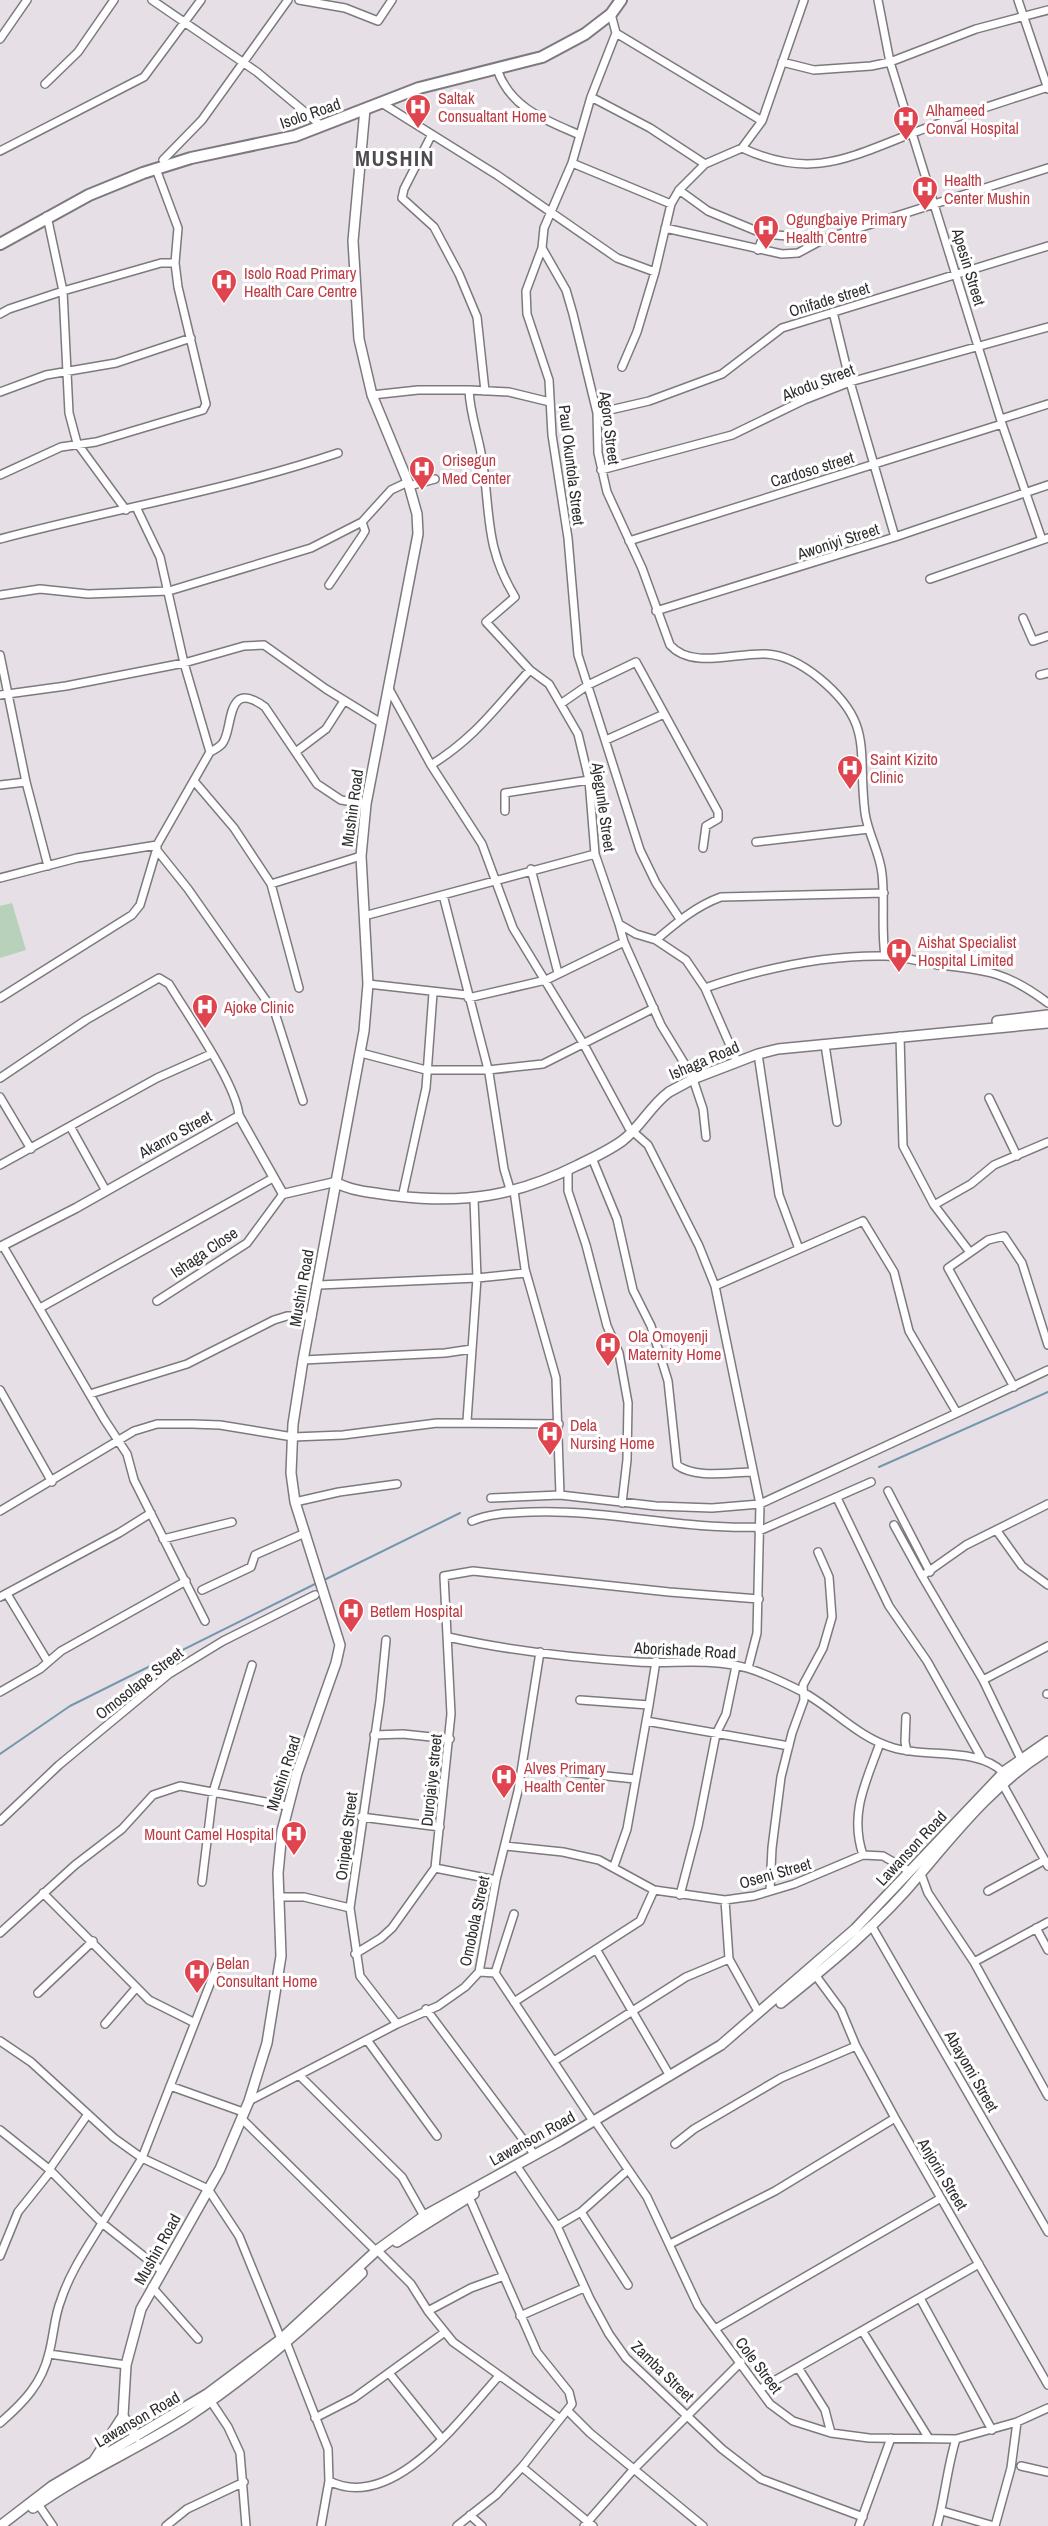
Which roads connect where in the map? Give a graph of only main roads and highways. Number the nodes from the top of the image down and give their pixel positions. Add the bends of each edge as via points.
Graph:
1 (615, 0) edge
2 (621, 0) edge
3 (365, 109) junction
4 (160, 164) junction
5 (13, 232) junction
6 (0, 236) edge
7 (0, 244) edge
8 (1048, 1015) edge
9 (1048, 1023) edge
10 (692, 1078) junction
11 (631, 1129) junction
12 (340, 1182) junction
13 (512, 1190) junction
14 (1048, 1741) edge
15 (1048, 1750) edge
16 (595, 2122) junction
17 (379, 2253) junction
18 (284, 2341) junction
19 (123, 2416) junction
20 (136, 2438) junction
21 (93, 2462) junction
22 (0, 2526) edge
23 (9, 2526) edge

1 - 4 main road, Isolo Road via 584,29 549,47 401,88 286,133
2 - 3 main road, Isolo Road via 611,14 565,46 535,59 430,85
3 - 4 main road, Isolo Road via 295,136
3 - 12 main road, Mushin Road via 353,241 359,339 372,395 409,484 418,534 366,804 361,856 368,984
4 - 5 main road, Isolo Road
4 - 5 main road, Isolo Road via 92,186
5 - 6 main road, Isolo Road
5 - 7 main road, Isolo Road
8 - 10 main road, Ishaga Road via 787,1044 736,1059
9 - 10 main road, Ishaga Road via 798,1046 758,1053
10 - 11 main road, Ishaga Road via 653,1100
11 - 13 main road, Ishaga Road via 615,1143 559,1172
11 - 13 main road, Ishaga Road via 620,1143 592,1158
12 - 13 main road, Ishaga Road via 403,1193 464,1197
12 - 13 main road, Ishaga Road via 345,1188 376,1194 444,1201
12 - 19 main road, Mushin Road via 303,1360 291,1473 295,1502 318,1570 319,1592 340,1645 287,1806 279,1852 278,1983 267,2043 228,2151 141,2309 126,2365
14 - 16 main road, Lawanson Road via 1020,1757 855,1929 721,2045
15 - 16 main road, Lawanson Road via 1002,1783 953,1833 921,1874 816,1976 713,2055
16 - 17 main road, Lawanson Road
16 - 17 main road, Lawanson Road via 424,2216
17 - 18 main road, Lawanson Road
18 - 20 main road, Lawanson Road
18 - 23 main road, Lawanson Road via 185,2418 84,2475
19 - 20 main road
19 - 21 main road
20 - 21 main road, Lawanson Road
21 - 22 main road, Lawanson Road via 51,2486

